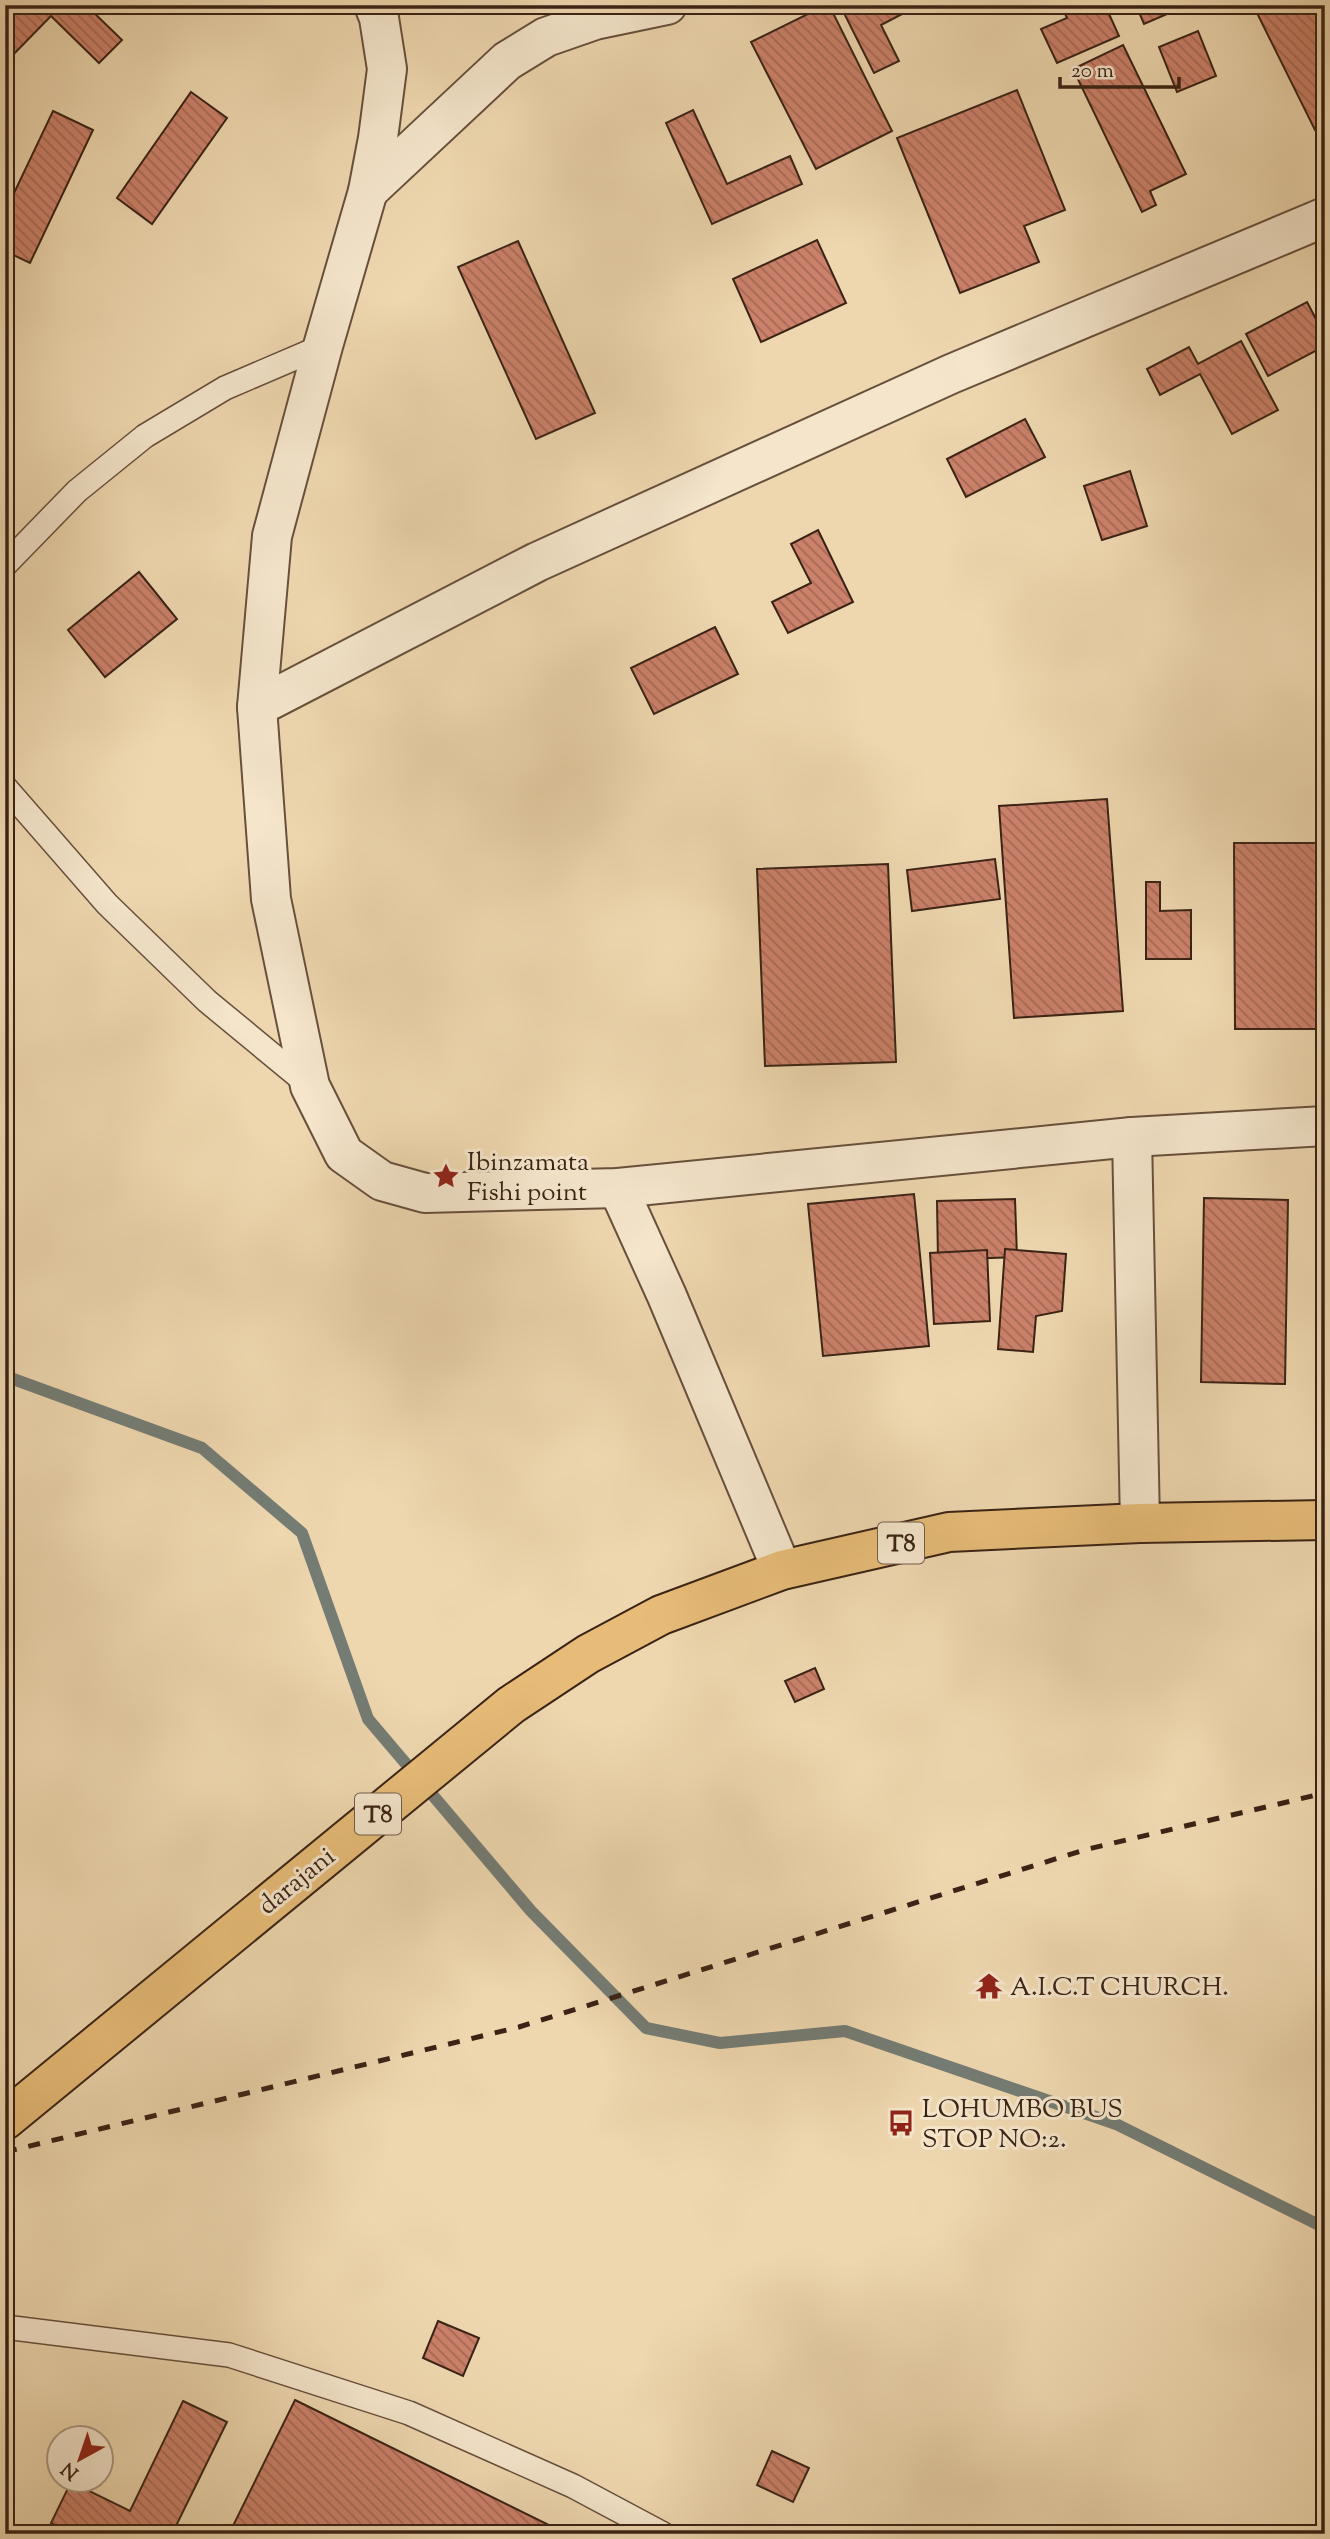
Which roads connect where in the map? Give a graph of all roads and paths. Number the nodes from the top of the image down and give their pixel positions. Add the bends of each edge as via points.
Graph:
1 (374, 5) edge
2 (667, 5) edge
3 (578, 13) edge
4 (368, 191) junction
5 (1325, 217) edge
6 (323, 346) junction
7 (5, 565) edge
8 (257, 707) junction
9 (5, 787) edge
10 (310, 1086) junction
11 (1325, 1126) edge
12 (1132, 1137) junction
13 (618, 1188) junction
14 (1325, 1520) edge
15 (1140, 1523) junction
16 (782, 1570) junction
17 (5, 2120) edge
18 (5, 2327) edge
19 (663, 2534) edge

1 - 4 street via 387,69
2 - 3 street
3 - 4 street via 508,61
4 - 6 street
5 - 8 street via 951,374 550,557
6 - 7 lane via 225,388 145,436 77,491
6 - 8 street via 272,536
8 - 10 street via 271,899
9 - 10 lane via 107,904 207,1001
10 - 13 street via 344,1154 382,1181 425,1193
11 - 12 street
12 - 13 street
12 - 15 street
13 - 16 street
14 - 15 highway, T8
15 - 16 highway, T8 via 949,1532
16 - 17 highway, darajani / T8 via 661,1615 587,1654 511,1705
18 - 19 lane via 229,2355 409,2413 573,2486

